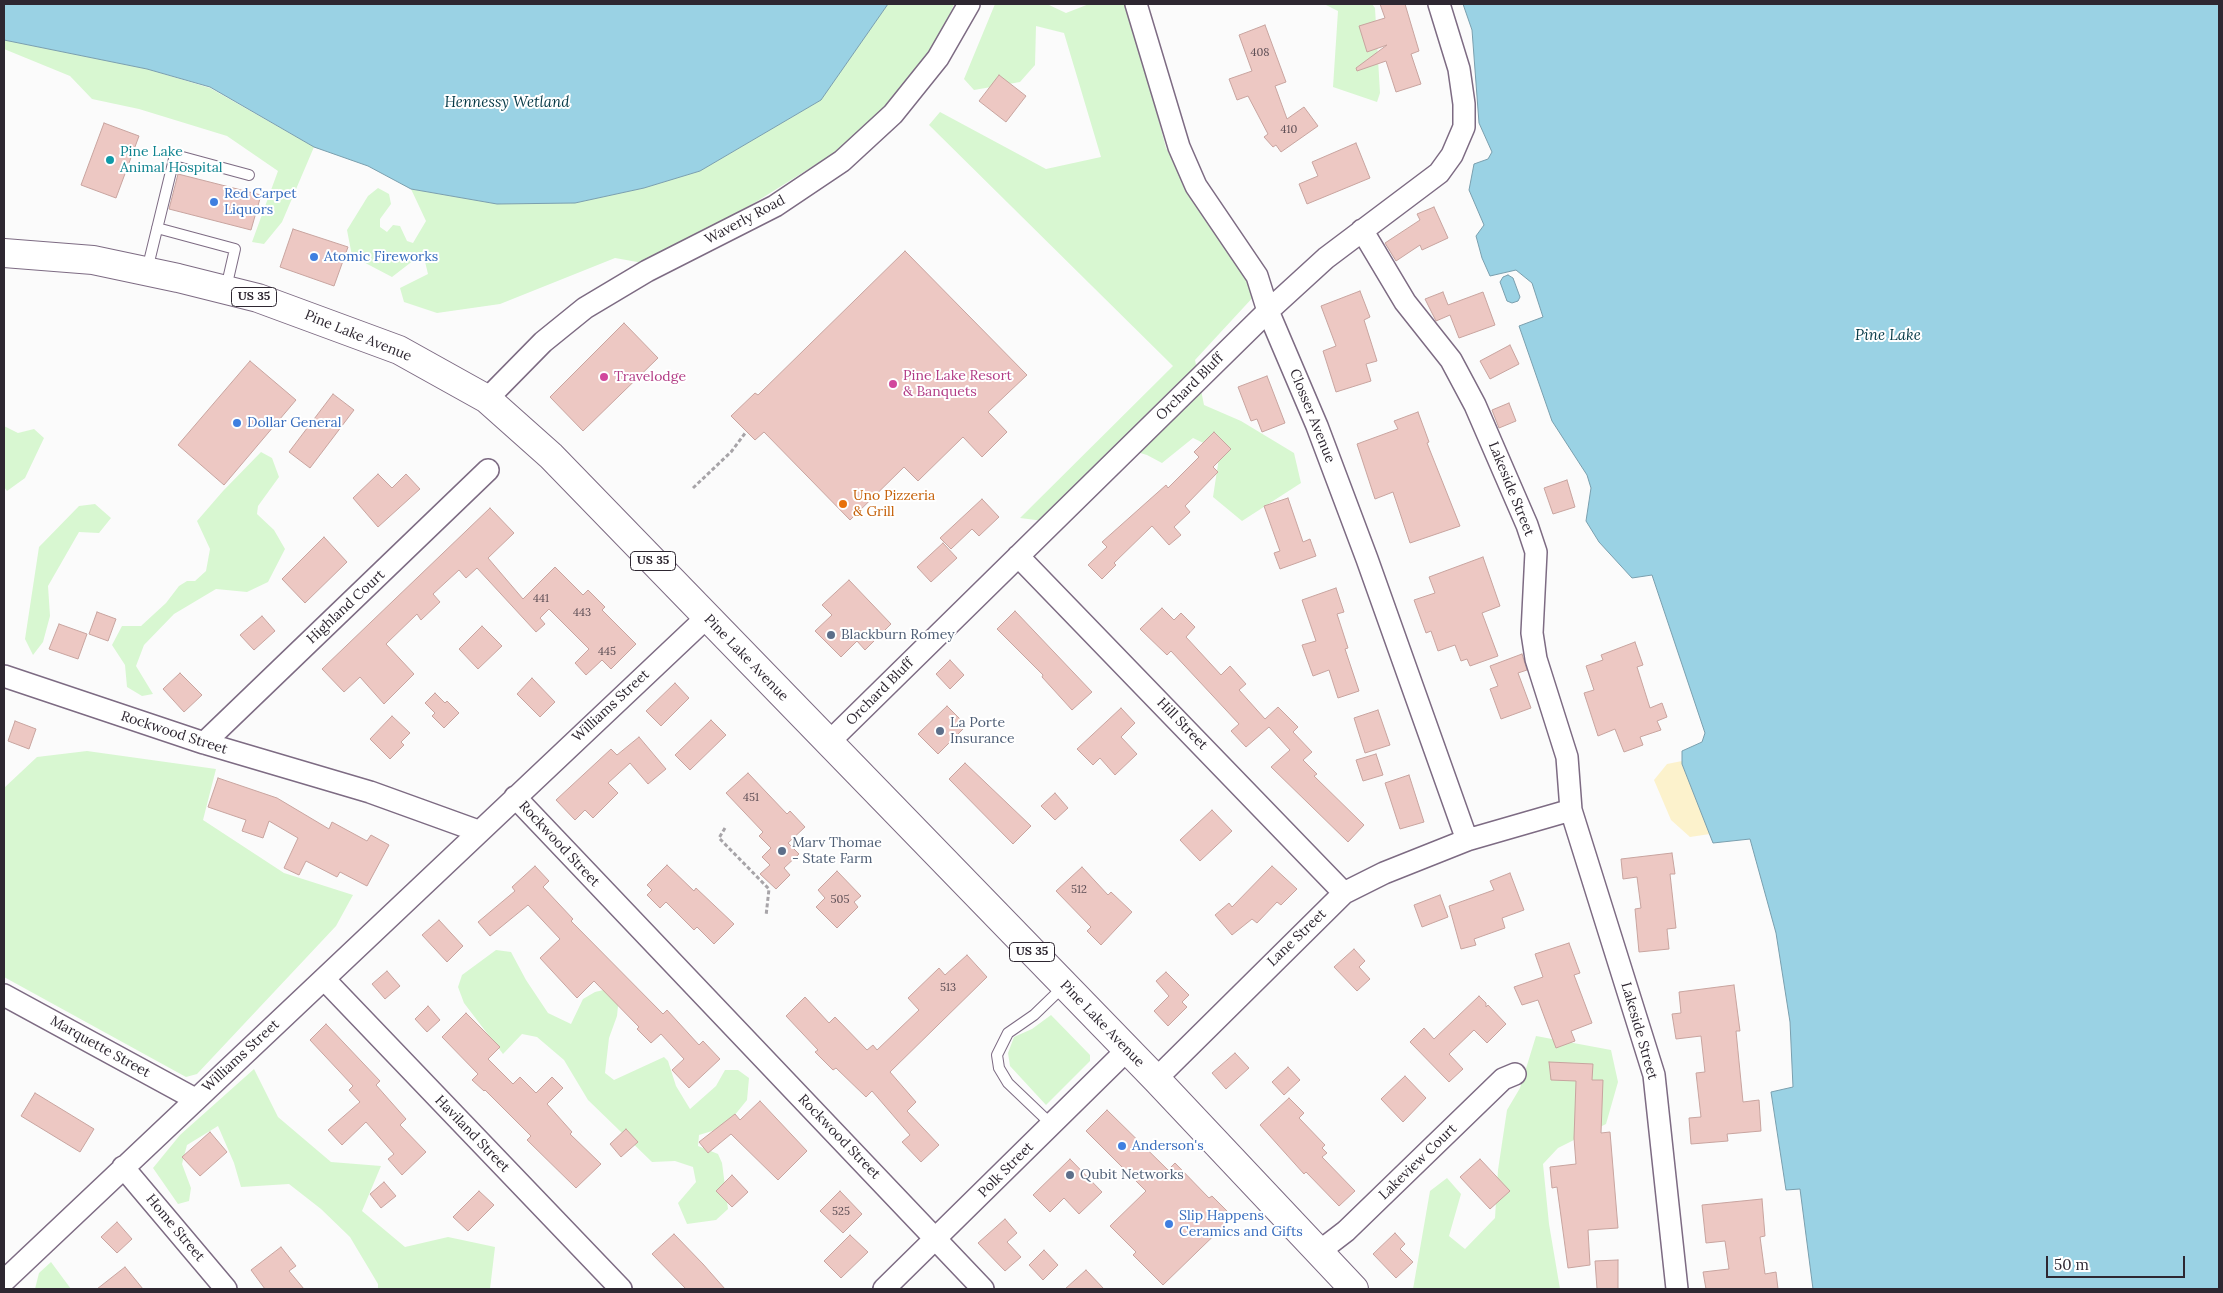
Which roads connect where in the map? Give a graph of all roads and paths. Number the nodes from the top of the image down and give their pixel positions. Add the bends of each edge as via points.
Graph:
1 (969, 4) edge
2 (1136, 4) edge
3 (1439, 4) edge
4 (249, 175) dead end
5 (157, 228) junction
6 (1362, 230) junction
7 (4, 253) edge
8 (147, 271) junction
9 (225, 290) junction
10 (1268, 311) junction
11 (487, 400) junction
12 (746, 432) dead end
13 (488, 470) dead end
14 (693, 488) dead end
15 (1018, 556) junction
16 (707, 617) junction
17 (4, 676) edge
18 (204, 743) junction
19 (828, 744) junction
20 (515, 797) junction
21 (1571, 810) junction
22 (726, 828) dead end
23 (478, 831) junction
24 (1467, 840) junction
25 (1344, 893) junction
26 (766, 916) dead end
27 (324, 979) junction
28 (1065, 986) junction
29 (4, 995) edge
30 (1127, 1050) junction
31 (1515, 1074) dead end
32 (1156, 1080) junction
33 (195, 1099) junction
34 (1052, 1125) junction
35 (123, 1167) junction
36 (936, 1239) junction
37 (1320, 1251) junction
38 (4, 1281) edge
39 (226, 1289) edge
40 (621, 1289) edge
41 (884, 1289) edge
42 (983, 1289) edge
43 (1354, 1289) edge
44 (1676, 1289) edge

1 - 11 street, Waverly Road via 933,65 893,114 842,161 775,206 648,271 585,308 543,342
2 - 10 street, Closser Avenue via 1179,147 1196,186 1257,276
3 - 6 street, Orchard Bluff via 1459,69 1464,126 1459,142 1439,173
4 - 5 lane via 175,155
5 - 8 lane
5 - 9 lane via 235,249
6 - 10 street, Orchard Bluff
6 - 21 street, Lakeside Street via 1405,302 1451,360 1476,405 1528,525 1536,552 1532,633 1536,658 1567,757
7 - 8 main road, Pine Lake Avenue / US 35 via 93,260
8 - 9 main road, Pine Lake Avenue / US 35
9 - 11 main road, Pine Lake Avenue / US 35 via 258,298 399,350
10 - 15 street, Orchard Bluff
10 - 24 street, Closser Avenue via 1364,550
11 - 16 main road, Pine Lake Avenue / US 35 via 551,456
12 - 14 path via 731,452
13 - 18 street, Highland Court
15 - 19 street, Orchard Bluff
15 - 25 street, Hill Street
16 - 19 main road, Pine Lake Avenue / US 35
16 - 20 street, Williams Street
17 - 18 street, Rockwood Street
18 - 23 street, Rockwood Street via 370,792
19 - 28 main road, Pine Lake Avenue / US 35
20 - 23 street, Rockwood Street
20 - 36 street, Rockwood Street
21 - 24 street
21 - 44 street, Lakeside Street via 1654,1075
22 - 26 path via 719,838 769,889
23 - 27 street, Williams Street
24 - 25 street, Lane Street via 1384,873
25 - 32 street, Lane Street
27 - 33 street, Williams Street
27 - 40 street, Haviland Street
28 - 30 main road, Pine Lake Avenue / US 35
28 - 34 lane via 1034,1015 1008,1033 997,1055 999,1068 1008,1083
29 - 33 street, Marquette Street
30 - 32 main road, Pine Lake Avenue / US 35
30 - 34 street, Polk Street
31 - 37 street, Lakeview Court via 1504,1079 1346,1232
32 - 37 main road, Pine Lake Avenue / US 35
33 - 35 street, Williams Street
34 - 36 street, Polk Street
35 - 38 street, Williams Street
35 - 39 street, Home Street
36 - 41 street, Polk Street
36 - 42 street, Rockwood Street
37 - 43 main road, Pine Lake Avenue / US 35

